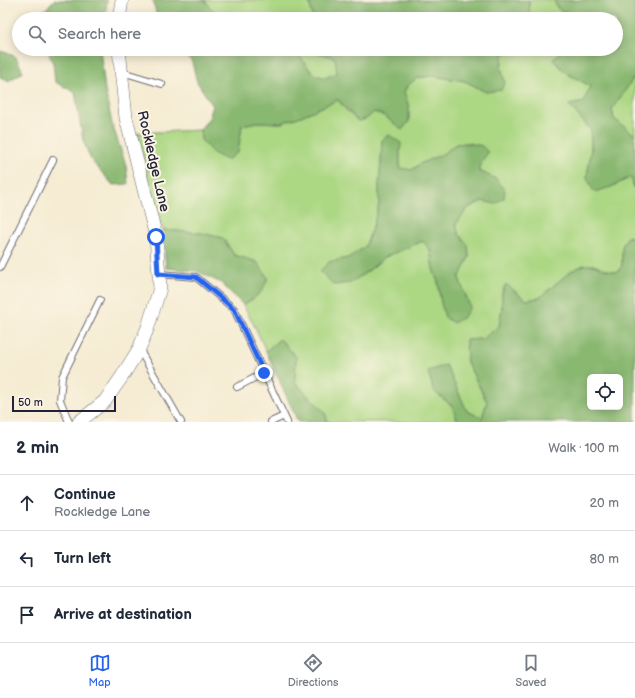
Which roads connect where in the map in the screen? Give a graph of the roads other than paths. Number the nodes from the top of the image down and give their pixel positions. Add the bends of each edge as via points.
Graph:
1 (122, 0) edge
2 (120, 12) edge
3 (120, 56) edge
4 (122, 72) junction
5 (162, 84) dead end
6 (53, 160) dead end
7 (0, 267) edge
8 (158, 274) junction
9 (100, 300) dead end
10 (139, 349) junction
11 (264, 373) junction
12 (237, 387) dead end
13 (284, 416) junction
14 (69, 422) edge
15 (79, 422) edge
16 (181, 422) edge
17 (271, 422) edge
18 (287, 422) edge

1 - 2 street
3 - 4 street, Rockledge Lane
4 - 5 lane
4 - 8 street, Rockledge Lane via 126,118 156,237
6 - 7 lane
8 - 10 street, Rockledge Lane via 160,288
8 - 11 lane via 196,277 234,309
9 - 14 lane via 62,378 60,400
10 - 15 street, Rockledge Lane via 105,401
10 - 16 lane
11 - 12 lane
11 - 13 lane
13 - 17 lane
13 - 18 lane

